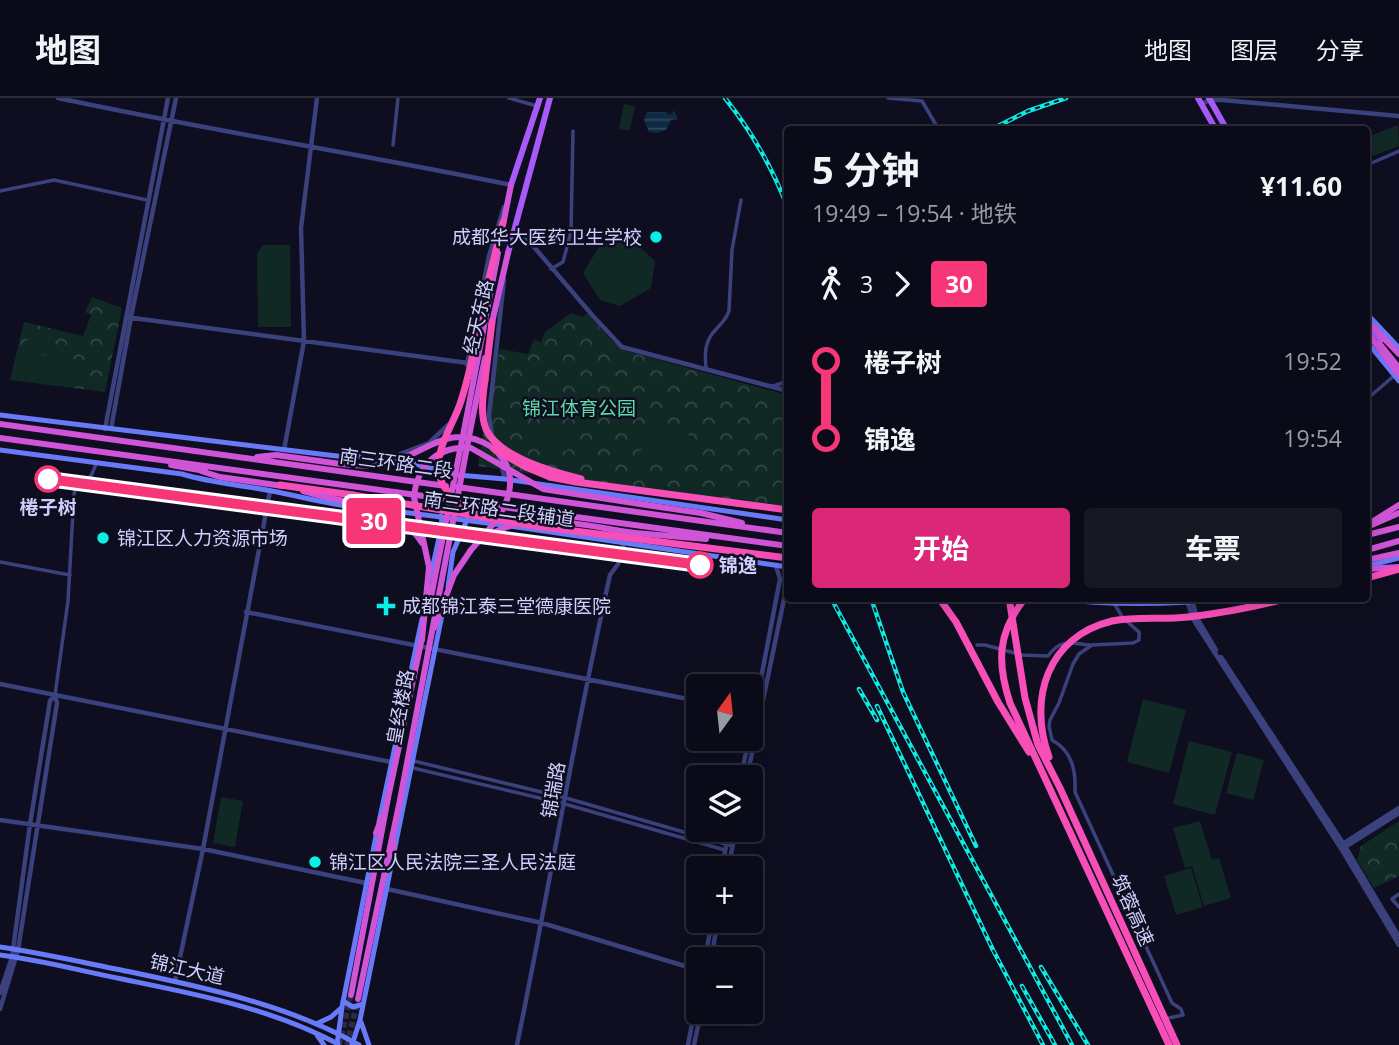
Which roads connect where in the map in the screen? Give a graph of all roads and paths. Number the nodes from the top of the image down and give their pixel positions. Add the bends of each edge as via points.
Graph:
1 (58, 98) edge
2 (168, 98) edge
3 (176, 98) edge
4 (317, 98) edge
5 (398, 98) edge
6 (509, 98) edge
7 (540, 98) edge
8 (550, 98) edge
9 (888, 98) edge
10 (1210, 99) edge
11 (1199, 101) edge
12 (537, 106) junction
13 (1399, 116) edge
14 (164, 120) junction
15 (171, 122) junction
16 (938, 126) edge
17 (1214, 126) edge
18 (1225, 126) edge
19 (573, 131) dead end
20 (393, 145) dead end
21 (313, 146) junction
22 (1399, 151) edge
23 (1370, 164) edge
24 (511, 185) junction
25 (0, 191) edge
26 (148, 200) junction
27 (741, 200) dead end
28 (503, 222) junction
29 (514, 230) junction
30 (509, 253) junction
31 (551, 269) junction
32 (128, 317) junction
33 (1370, 317) edge
34 (492, 323) junction
35 (1370, 327) edge
36 (1370, 334) edge
37 (304, 341) junction
38 (1380, 341) junction
39 (1370, 345) edge
40 (1399, 348) edge
41 (1399, 354) edge
42 (468, 363) junction
43 (706, 369) junction
44 (1398, 372) edge
45 (784, 382) edge
46 (772, 386) junction
47 (784, 390) edge
48 (1370, 396) edge
49 (0, 415) edge
50 (469, 421) junction
51 (451, 423) junction
52 (0, 424) edge
53 (108, 429) junction
54 (491, 429) junction
55 (0, 438) edge
56 (494, 449) junction
57 (0, 450) edge
58 (284, 450) junction
59 (392, 457) junction
60 (146, 458) junction
61 (243, 458) junction
62 (97, 462) junction
63 (201, 471) junction
64 (255, 473) junction
65 (505, 479) junction
66 (280, 485) joint
67 (619, 488) junction
68 (270, 491) junction
69 (324, 493) junction
70 (1399, 505) edge
71 (784, 509) edge
72 (1399, 513) edge
73 (441, 516) junction
74 (490, 518) junction
75 (784, 519) edge
76 (467, 520) junction
77 (1370, 523) edge
78 (1370, 524) edge
79 (1399, 527) edge
80 (753, 528) junction
81 (784, 532) edge
82 (1370, 534) edge
83 (751, 541) junction
84 (1399, 541) edge
85 (624, 543) junction
86 (784, 545) edge
87 (424, 548) junction
88 (1370, 549) edge
89 (470, 551) junction
90 (1399, 555) edge
91 (784, 557) edge
92 (1370, 560) edge
93 (0, 562) edge
94 (776, 566) junction
95 (784, 567) edge
96 (1370, 567) edge
97 (1370, 568) edge
98 (1399, 568) edge
99 (70, 575) junction
100 (1370, 577) edge
101 (784, 596) edge
102 (942, 602) edge
103 (1010, 602) edge
104 (1023, 602) edge
105 (1115, 602) edge
106 (1189, 602) edge
107 (1269, 602) edge
108 (246, 612) junction
109 (425, 641) junction
110 (977, 645) dead end
111 (1092, 645) junction
112 (416, 647) junction
113 (436, 651) junction
114 (762, 674) edge
115 (763, 679) edge
116 (586, 680) junction
117 (0, 684) edge
118 (55, 695) junction
119 (404, 696) junction
120 (686, 699) edge
121 (424, 701) junction
122 (224, 727) junction
123 (1052, 740) junction
124 (1033, 759) dead end
125 (391, 762) junction
126 (413, 765) junction
127 (1060, 788) junction
128 (1052, 792) junction
129 (388, 798) junction
130 (565, 801) junction
131 (1399, 810) edge
132 (0, 820) edge
133 (30, 824) junction
134 (37, 825) junction
135 (376, 833) junction
136 (393, 834) junction
137 (729, 842) edge
138 (731, 842) edge
139 (1343, 847) junction
140 (729, 848) junction
141 (202, 849) junction
142 (726, 856) edge
143 (729, 856) edge
144 (394, 857) junction
145 (366, 883) junction
146 (387, 889) junction
147 (1399, 894) edge
148 (1399, 908) edge
149 (542, 923) junction
150 (1399, 937) edge
151 (1399, 945) edge
152 (0, 947) edge
153 (15, 949) junction
154 (0, 955) edge
155 (14, 957) junction
156 (686, 966) edge
157 (175, 981) junction
158 (0, 993) edge
159 (351, 995) tunnel mouth
160 (361, 1001) junction
161 (343, 1004) junction
162 (0, 1009) edge
163 (360, 1020) junction
164 (1155, 1021) dead end
165 (315, 1024) junction
166 (692, 1024) edge
167 (698, 1024) edge
168 (315, 1032) junction
169 (338, 1034) junction
170 (352, 1043) edge
171 (324, 1045) edge
172 (338, 1045) edge
173 (359, 1045) edge
174 (369, 1045) edge
175 (517, 1045) edge
176 (688, 1045) edge
177 (694, 1045) edge
178 (1169, 1045) edge
179 (1177, 1045) edge

1 - 14 street
2 - 14 street
3 - 15 street
4 - 21 street
5 - 20 street
6 - 12 street
7 - 12 main road, 经天东路
8 - 29 main road, 经天东路
9 - 16 street via 922,101
10 - 11 street
10 - 13 street
10 - 18 main road
11 - 17 main road
12 - 24 main road, 经天东路
14 - 15 street
14 - 26 street
15 - 21 street
15 - 32 street
19 - 31 street via 571,232 563,262
21 - 24 street
21 - 37 street via 301,228
22 - 23 street
24 - 28 highway, 经天东路
24 - 42 street via 489,256
25 - 26 street via 54,180
26 - 32 street
27 - 43 street via 732,250 729,311 708,341
28 - 50 highway, 经天东路
28 - 74 highway, bridge via 461,402 440,452 438,470 456,500
29 - 30 main road, 经天东路
29 - 31 street
30 - 34 highway, 经天东路
30 - 54 street via 493,366
31 - 43 street via 622,347
32 - 37 street
32 - 53 street
33 - 40 main road
34 - 50 highway, 经天东路
34 - 67 highway, bridge via 485,380 486,430 500,447 522,458
35 - 38 highway
36 - 38 highway
37 - 42 street
37 - 58 street
38 - 41 highway
38 - 44 highway, bridge
38 - 44 highway
39 - 44 main road
42 - 51 street via 459,412
43 - 46 street
44 - 48 street
45 - 46 street
46 - 47 street
49 - 53 main road, 南三环路二段辅道
50 - 109 highway, 皇经楼路, bridge
51 - 54 street via 460,439 472,441
51 - 59 street via 429,443
52 - 61 highway, 南三环路二段
53 - 58 main road, 南三环路二段辅道
54 - 65 street
55 - 60 highway, 南三环路二段
56 - 61 highway, bridge via 458,436 380,465 276,455
56 - 67 highway, bridge via 539,473
56 - 89 highway, bridge via 507,465 507,500
57 - 62 main road, 南三环路二段辅道
58 - 59 main road, 南三环路二段辅道
59 - 65 main road, 南三环路二段辅道 via 443,472
60 - 63 highway
60 - 64 highway, 南三环路二段
61 - 80 highway, 南三环路二段
62 - 68 main road, 南三环路二段辅道
62 - 99 street via 74,494
63 - 64 highway
63 - 66 highway
64 - 83 highway, 南三环路二段
65 - 75 main road, 南三环路二段辅道
66 - 69 highway
67 - 71 highway, bridge
68 - 73 main road, 南三环路二段辅道 via 337,506
68 - 108 street
69 - 74 highway, bridge
69 - 87 highway, bridge via 393,516 413,530
70 - 77 highway, bridge
72 - 78 highway, bridge
73 - 76 main road, 南三环路二段辅道
73 - 112 main road
74 - 91 highway, bridge
76 - 85 main road, 南三环路二段辅道
76 - 113 main road via 453,552
79 - 82 highway
80 - 81 highway, 南三环路二段
80 - 87 highway, bridge via 728,518 543,489 481,452 457,447 426,463 415,485 414,506
83 - 86 highway, 南三环路二段
83 - 89 highway, bridge via 533,520 502,528
84 - 88 highway
85 - 94 main road, 南三环路二段辅道
85 - 116 street, 锦瑞路 via 610,575
87 - 109 highway, bridge via 429,567
89 - 109 highway, bridge via 454,575
90 - 92 highway
90 - 96 main road
93 - 99 street
94 - 95 main road, 南三环路二段辅道
94 - 114 street via 780,579
97 - 98 highway
98 - 100 highway
99 - 118 street
101 - 115 street
102 - 128 highway, bridge
103 - 127 highway, bridge via 1031,723
104 - 128 highway, bridge via 1007,628 1002,672 1010,703
105 - 111 street via 1123,618 1139,632 1139,640
106 - 139 street via 1193,619
107 - 127 highway, bridge via 1215,613 1113,621 1068,644 1052,664 1039,718
108 - 112 street
108 - 122 street
109 - 129 highway, 皇经楼路, bridge
109 - 136 highway, 皇经楼路, bridge
110 - 111 street via 1032,657 1048,656 1062,643
111 - 123 street via 1073,664 1050,720
112 - 113 street
112 - 119 main road
113 - 116 street
113 - 121 main road
116 - 120 street
116 - 130 street, 锦瑞路
117 - 118 street
118 - 122 street
118 - 133 street via 50,701
118 - 134 street
119 - 121 main road via 420,686
119 - 125 main road
121 - 126 main road
122 - 125 street
122 - 141 street
123 - 124 street
123 - 164 street via 1065,747 1076,774 1075,792 1172,1003 1183,1015
125 - 135 main road
126 - 130 street
126 - 144 main road
127 - 179 highway, 筑蓉高速, bridge
128 - 178 highway, 筑蓉高速, bridge
129 - 135 highway
129 - 159 highway, 皇经楼路
130 - 140 street
130 - 149 street, 锦瑞路
131 - 139 street
132 - 133 street
133 - 134 street
133 - 153 street
134 - 141 street
134 - 153 street
135 - 145 main road
136 - 144 highway
136 - 160 highway, 皇经楼路
137 - 140 street
138 - 140 street
139 - 150 street
139 - 151 street
140 - 142 street
140 - 143 street
141 - 145 street
141 - 157 street
144 - 146 main road
145 - 161 main road
146 - 149 street
146 - 160 main road
147 - 148 street via 1392,899
149 - 156 street
149 - 175 street, 锦瑞路
152 - 153 main road, 锦江大道
153 - 155 street
153 - 157 main road, 锦江大道
154 - 155 main road, 锦江大道
155 - 158 street
155 - 162 street
155 - 168 main road, 锦江大道 via 220,1001
157 - 165 main road, 锦江大道
160 - 161 main road via 353,1007
160 - 163 main road
161 - 165 main road via 331,1017
161 - 169 main road
163 - 170 main road
163 - 174 main road
165 - 169 main road, 锦江大道
166 - 176 street
167 - 177 street
168 - 171 main road
168 - 172 main road, 锦江大道
169 - 170 main road, 锦江大道
169 - 172 main road
170 - 173 main road, 锦江大道

